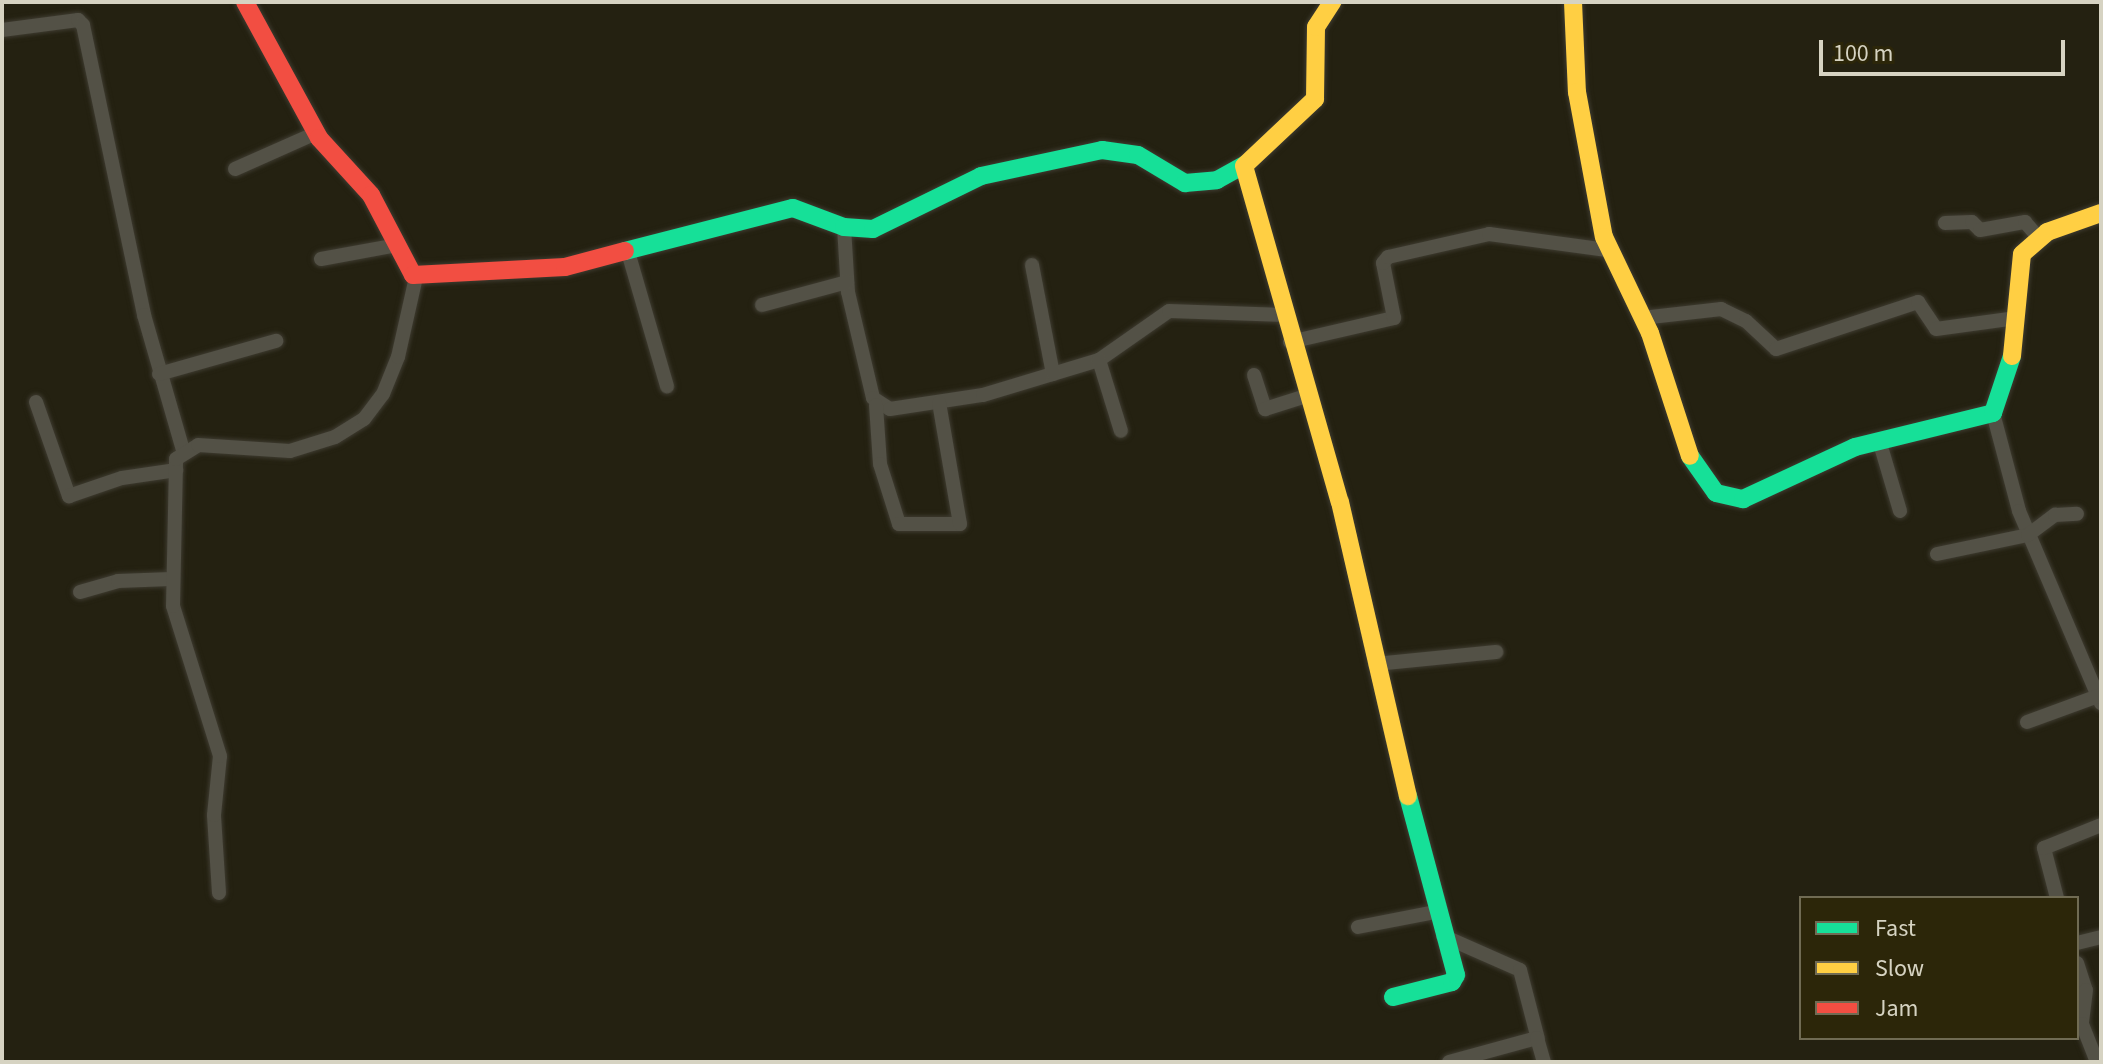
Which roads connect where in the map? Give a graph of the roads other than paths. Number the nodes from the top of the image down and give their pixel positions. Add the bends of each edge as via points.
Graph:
1 (245, 2) edge
2 (1332, 2) edge
3 (1573, 2) edge
4 (2, 30) edge
5 (316, 133) junction
6 (1244, 166) junction
7 (235, 169) dead end
8 (2101, 213) edge
9 (1945, 223) dead end
10 (844, 227) junction
11 (2039, 238) junction
12 (397, 245) junction
13 (1607, 250) junction
14 (628, 252) junction
15 (321, 259) dead end
16 (1032, 265) dead end
17 (416, 277) junction
18 (847, 282) junction
19 (762, 305) dead end
20 (1285, 315) junction
21 (1642, 318) junction
22 (2016, 318) junction
23 (276, 341) dead end
24 (1290, 342) junction
25 (1099, 360) junction
26 (159, 374) junction
27 (1053, 374) junction
28 (1254, 375) dead end
29 (667, 386) dead end
30 (1306, 396) junction
31 (36, 402) dead end
32 (939, 403) junction
33 (876, 405) junction
34 (1993, 413) junction
35 (1121, 431) dead end
36 (1879, 440) junction
37 (183, 450) junction
38 (176, 470) junction
39 (1900, 511) dead end
40 (2077, 514) dead end
41 (2028, 535) junction
42 (1937, 554) dead end
43 (171, 579) junction
44 (80, 592) dead end
45 (1496, 652) dead end
46 (1375, 664) junction
47 (2099, 694) edge
48 (2027, 722) dead end
49 (2101, 825) edge
50 (219, 893) dead end
51 (2056, 896) edge
52 (1435, 912) junction
53 (1358, 927) dead end
54 (1443, 936) junction
55 (2101, 937) edge
56 (2079, 942) edge
57 (2079, 969) edge
58 (1393, 997) dead end
59 (1538, 1039) junction
60 (1449, 1062) edge
61 (1544, 1062) edge
62 (2097, 1062) edge

1 - 5 street
2 - 6 street via 1316,27 1315,99
3 - 13 street via 1577,92
4 - 26 street via 83,25
5 - 7 street
5 - 12 street via 371,195
6 - 10 street via 1217,180 1185,183 1138,155 1102,150 981,176 873,229
6 - 20 street
8 - 11 street
9 - 11 street via 1972,222 1980,230 2025,222
10 - 14 street via 793,208
10 - 18 street
11 - 22 street via 2022,254
12 - 15 street
12 - 17 street
13 - 21 street
13 - 24 street via 1489,234 1388,257 1383,263 1394,318
14 - 17 street via 525,274
14 - 29 street
16 - 27 street
17 - 37 street via 398,357 383,394 364,419 335,437 290,451 213,445
18 - 19 street
18 - 33 street
20 - 24 street
20 - 25 street via 1169,311
21 - 22 street via 1721,309 1746,321 1776,349 1918,302 1936,329
21 - 36 street via 1693,465 1716,493 1743,499
22 - 34 street via 2004,391
23 - 26 street
24 - 30 street
25 - 27 street
25 - 35 street
26 - 37 street
27 - 32 street
28 - 30 street via 1265,409
30 - 46 street via 1340,502
31 - 38 street via 69,496 122,478
32 - 33 street via 890,409
32 - 33 street via 964,522 960,524 899,524 880,464
34 - 36 street
34 - 41 street
36 - 39 street
37 - 38 street
38 - 43 street
40 - 41 street via 2055,515
41 - 42 street
41 - 47 street
43 - 44 street via 118,581
43 - 50 street via 176,627 220,756 214,815
45 - 46 street
46 - 52 street
47 - 48 street
49 - 51 street via 2044,848
52 - 53 street
52 - 54 street
54 - 58 street via 1455,979
54 - 59 street via 1520,970
55 - 56 street
57 - 62 street via 2086,990 2082,1024
59 - 60 street
59 - 61 street

